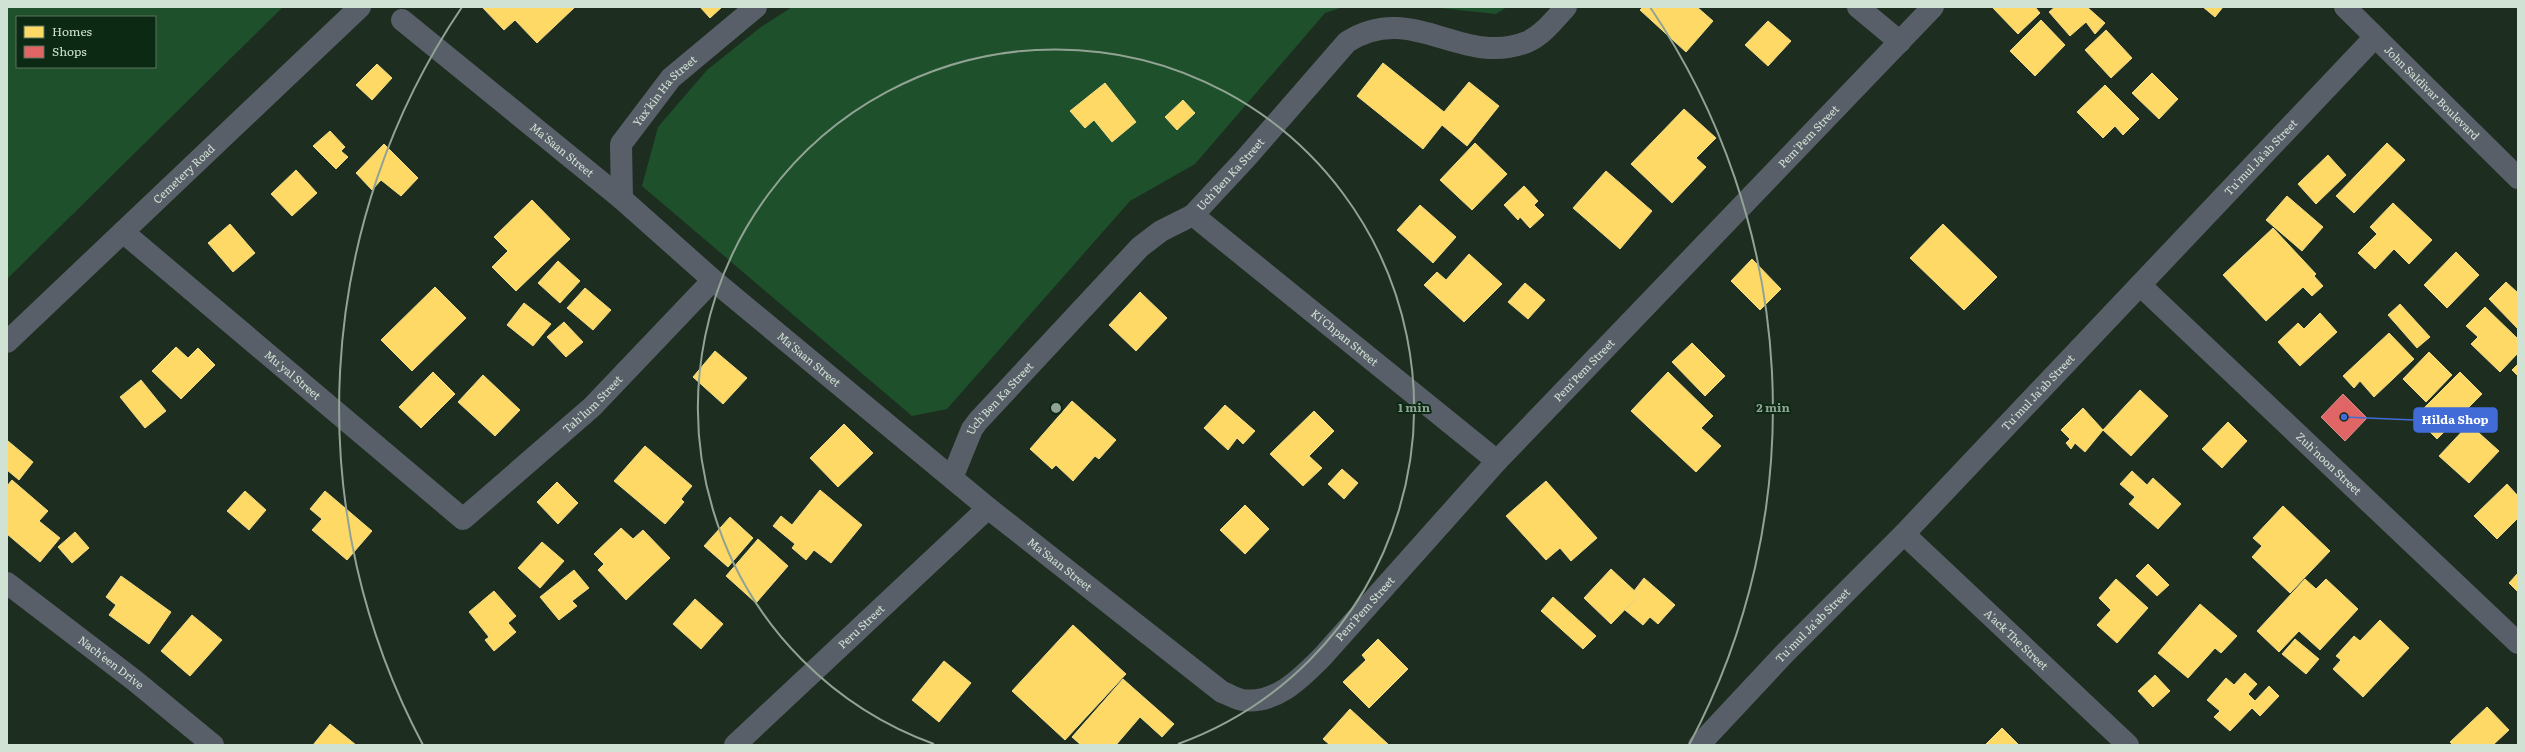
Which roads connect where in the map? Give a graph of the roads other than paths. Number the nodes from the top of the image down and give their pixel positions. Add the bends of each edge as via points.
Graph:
1 (360, 7) edge
2 (756, 7) edge
3 (1566, 7) edge
4 (1858, 7) edge
5 (1933, 7) edge
6 (2345, 7) edge
7 (402, 20) dead end
8 (2375, 37) junction
9 (1900, 42) junction
10 (2518, 178) edge
11 (622, 199) junction
12 (1194, 214) junction
13 (123, 232) junction
14 (713, 280) junction
15 (2140, 285) junction
16 (7, 342) edge
17 (1497, 461) junction
18 (952, 478) junction
19 (988, 508) junction
20 (463, 519) joint
21 (1904, 534) junction
22 (7, 583) edge
23 (2518, 643) edge
24 (1222, 692) joint
25 (213, 745) edge
26 (735, 745) edge
27 (1699, 745) edge
28 (2128, 745) edge

1 - 13 street, Cemetery Road
2 - 11 street, Yax'kin Ha Street via 671,78 621,144
3 - 12 street, Uch'Ben Ka Street via 1552,24 1529,41 1509,47 1488,47 1411,23 1394,21 1359,32 1347,42
4 - 9 street
5 - 9 street, Pem'Pem Street
6 - 8 street, John Saldivar Boulevard
7 - 11 street, Ma'Saan Street
8 - 10 street, John Saldivar Boulevard
8 - 15 street, Tu'mul Ja'ab Street
9 - 17 street, Pem'Pem Street
11 - 14 street, Ma'Saan Street
12 - 17 street, Ki'Chpan Street
12 - 18 street, Uch'Ben Ka Street via 1161,231 1140,247 978,421 972,429
13 - 16 street, Cemetery Road
13 - 20 street, Mu'yal Street
14 - 18 street, Ma'Saan Street
14 - 20 street, Tah'lum Street via 592,407
15 - 21 street, Tu'mul Ja'ab Street
15 - 23 street, Zuh'noon Street
17 - 24 street, Pem'Pem Street via 1296,683 1267,698 1243,700
18 - 19 street, Ma'Saan Street
19 - 24 street, Ma'Saan Street
19 - 26 street, Peru Street
21 - 27 street, Tu'mul Ja'ab Street via 1785,653
21 - 28 street, A'ack The Street
22 - 25 street, Nach'een Drive via 134,680

